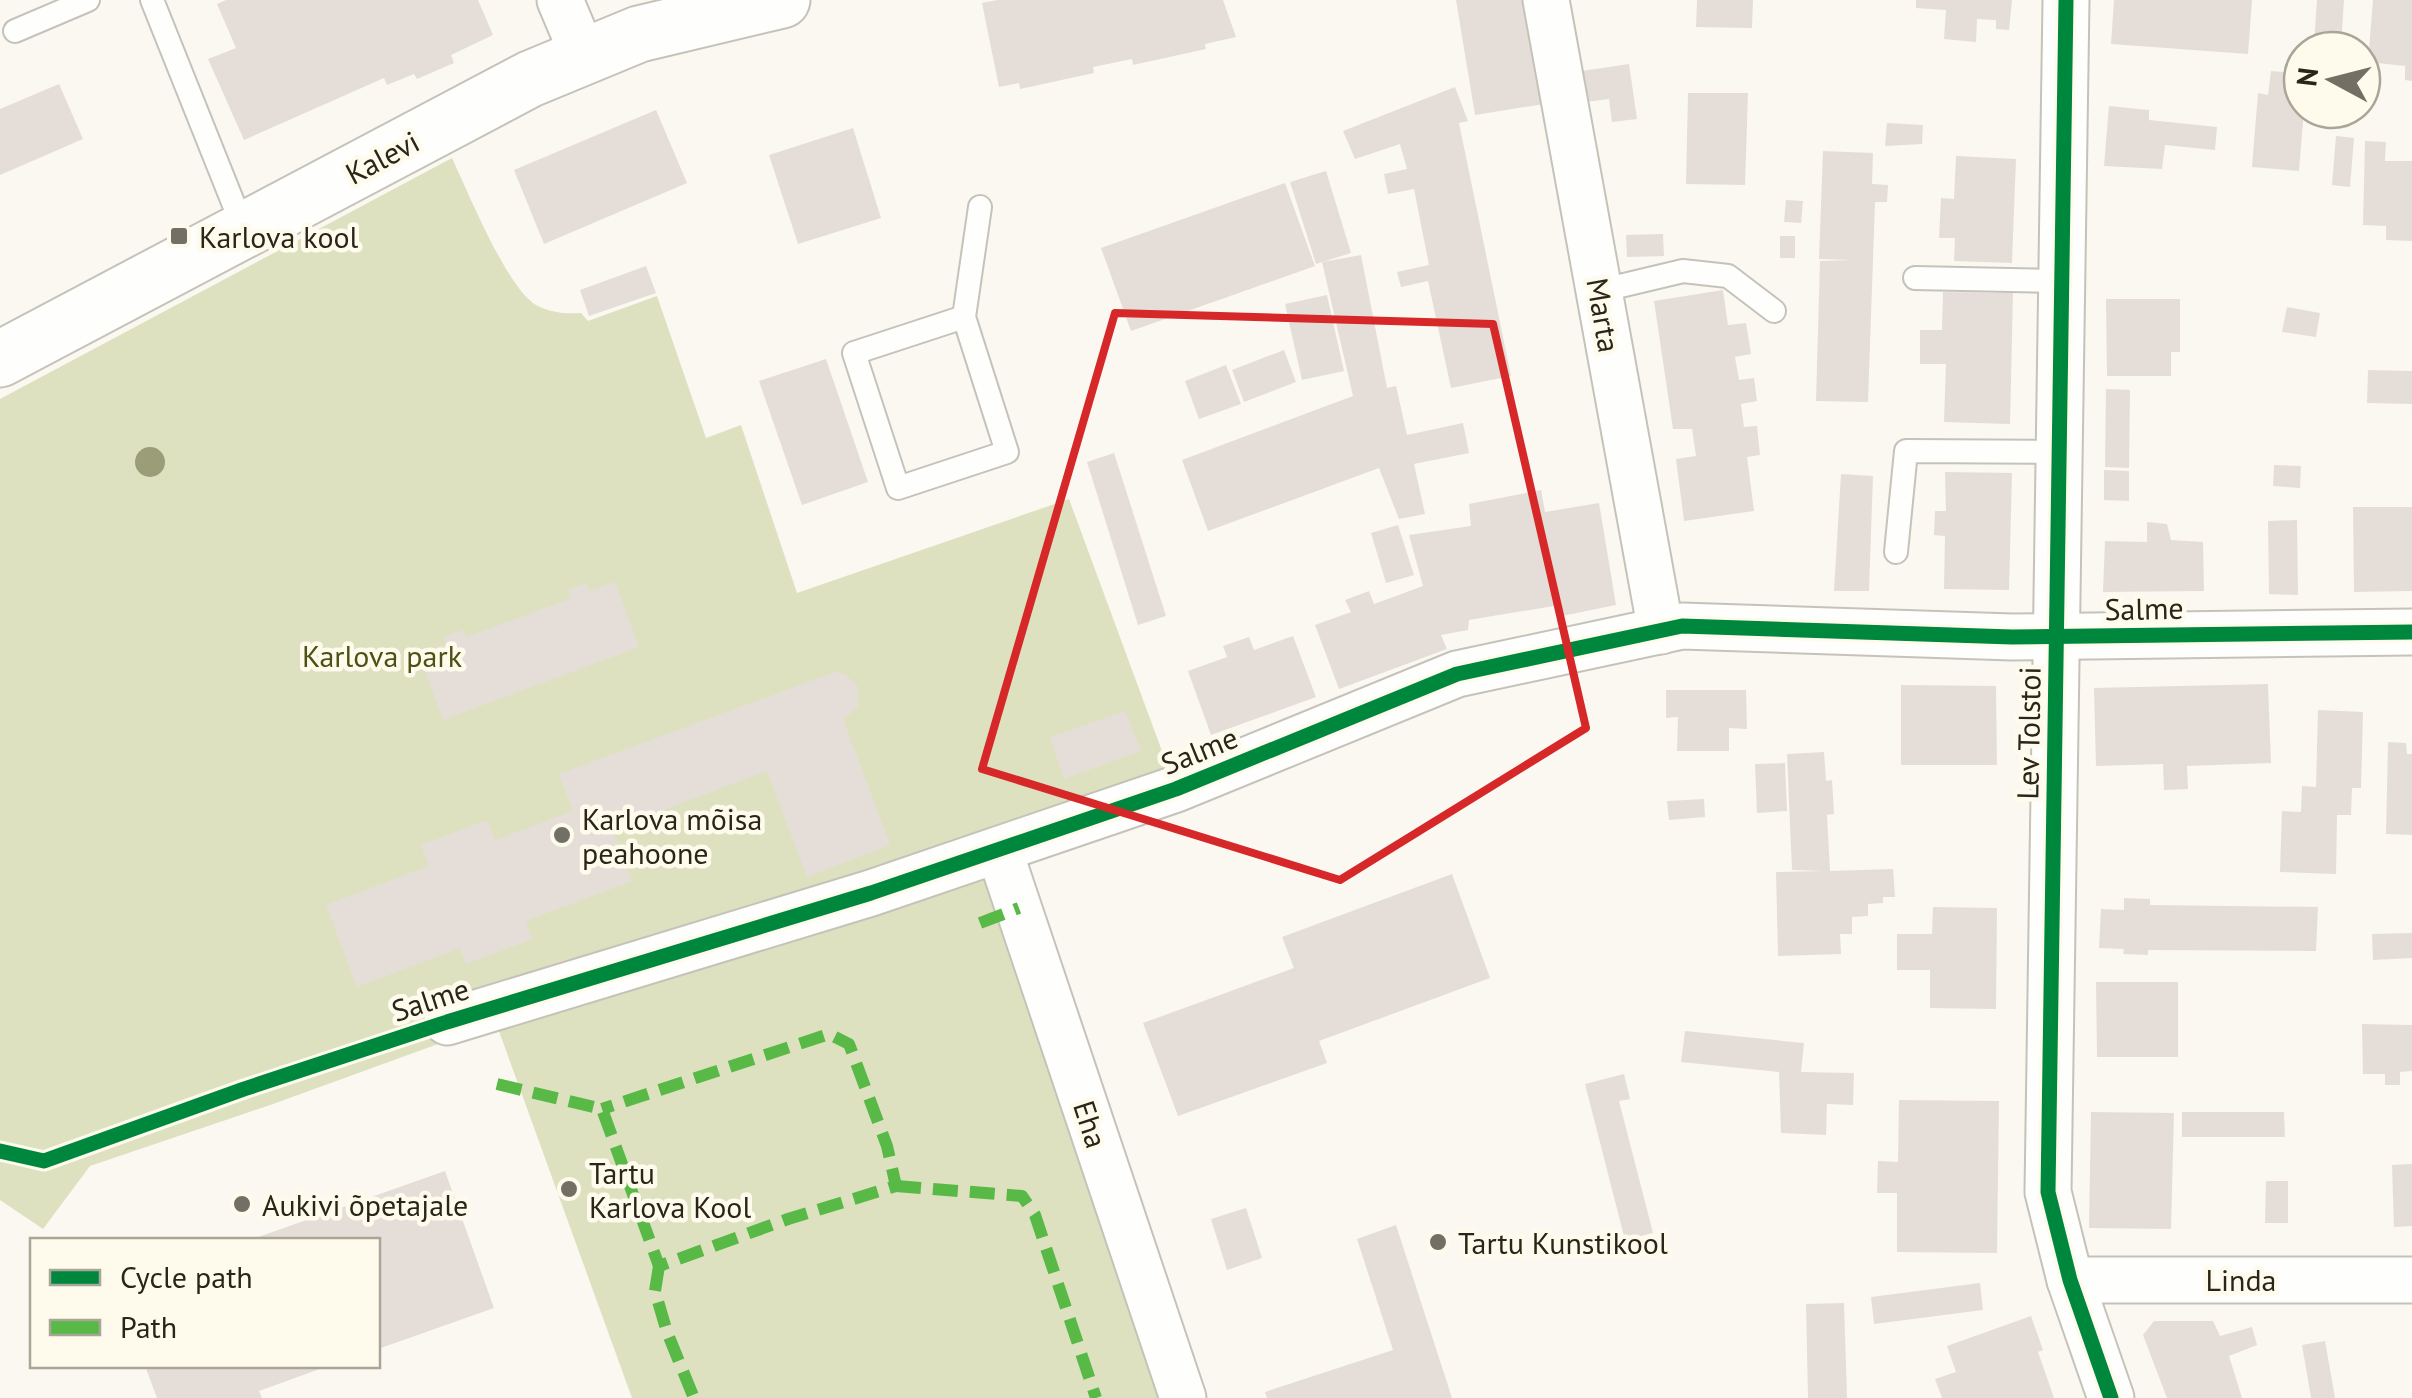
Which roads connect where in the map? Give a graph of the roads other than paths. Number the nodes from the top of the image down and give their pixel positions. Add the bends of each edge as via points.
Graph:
1 (88, 0) edge
2 (152, 0) edge
3 (560, 0) edge
4 (782, 0) edge
5 (1546, 0) edge
6 (2066, 0) edge
7 (15, 32) dead end
8 (584, 57) junction
9 (980, 206) dead end
10 (244, 230) junction
11 (1914, 278) dead end
12 (2062, 282) junction
13 (1599, 291) junction
14 (1774, 310) dead end
15 (964, 316) junction
16 (0, 359) edge
17 (2060, 452) junction
18 (1896, 552) dead end
19 (1661, 631) junction
20 (2412, 632) edge
21 (2058, 636) junction
22 (1000, 850) junction
23 (447, 1022) dead end
24 (2070, 1280) junction
25 (2412, 1280) edge
26 (1183, 1398) edge
27 (2111, 1398) edge

1 - 7 lane
2 - 10 lane
3 - 8 street
4 - 8 street, Kalevi via 639,34
5 - 13 street, Marta
6 - 12 street, Lev Tolstoi
8 - 10 street, Kalevi
9 - 15 lane
10 - 16 street, Kalevi
11 - 12 lane
12 - 17 street, Lev Tolstoi
13 - 14 lane via 1683,271 1728,276
13 - 19 street, Marta
15 - 15 lane via 1008,452 898,488 854,353
17 - 18 lane via 1906,451
17 - 21 street, Lev Tolstoi
19 - 21 street, Salme via 1682,626
19 - 22 street, Salme via 1457,674 1176,789
20 - 21 street, Salme
21 - 24 street, Lev Tolstoi via 2048,1192
22 - 23 street, Salme
22 - 26 street, Eha
24 - 25 street, Linda
24 - 27 street, Lev Tolstoi

